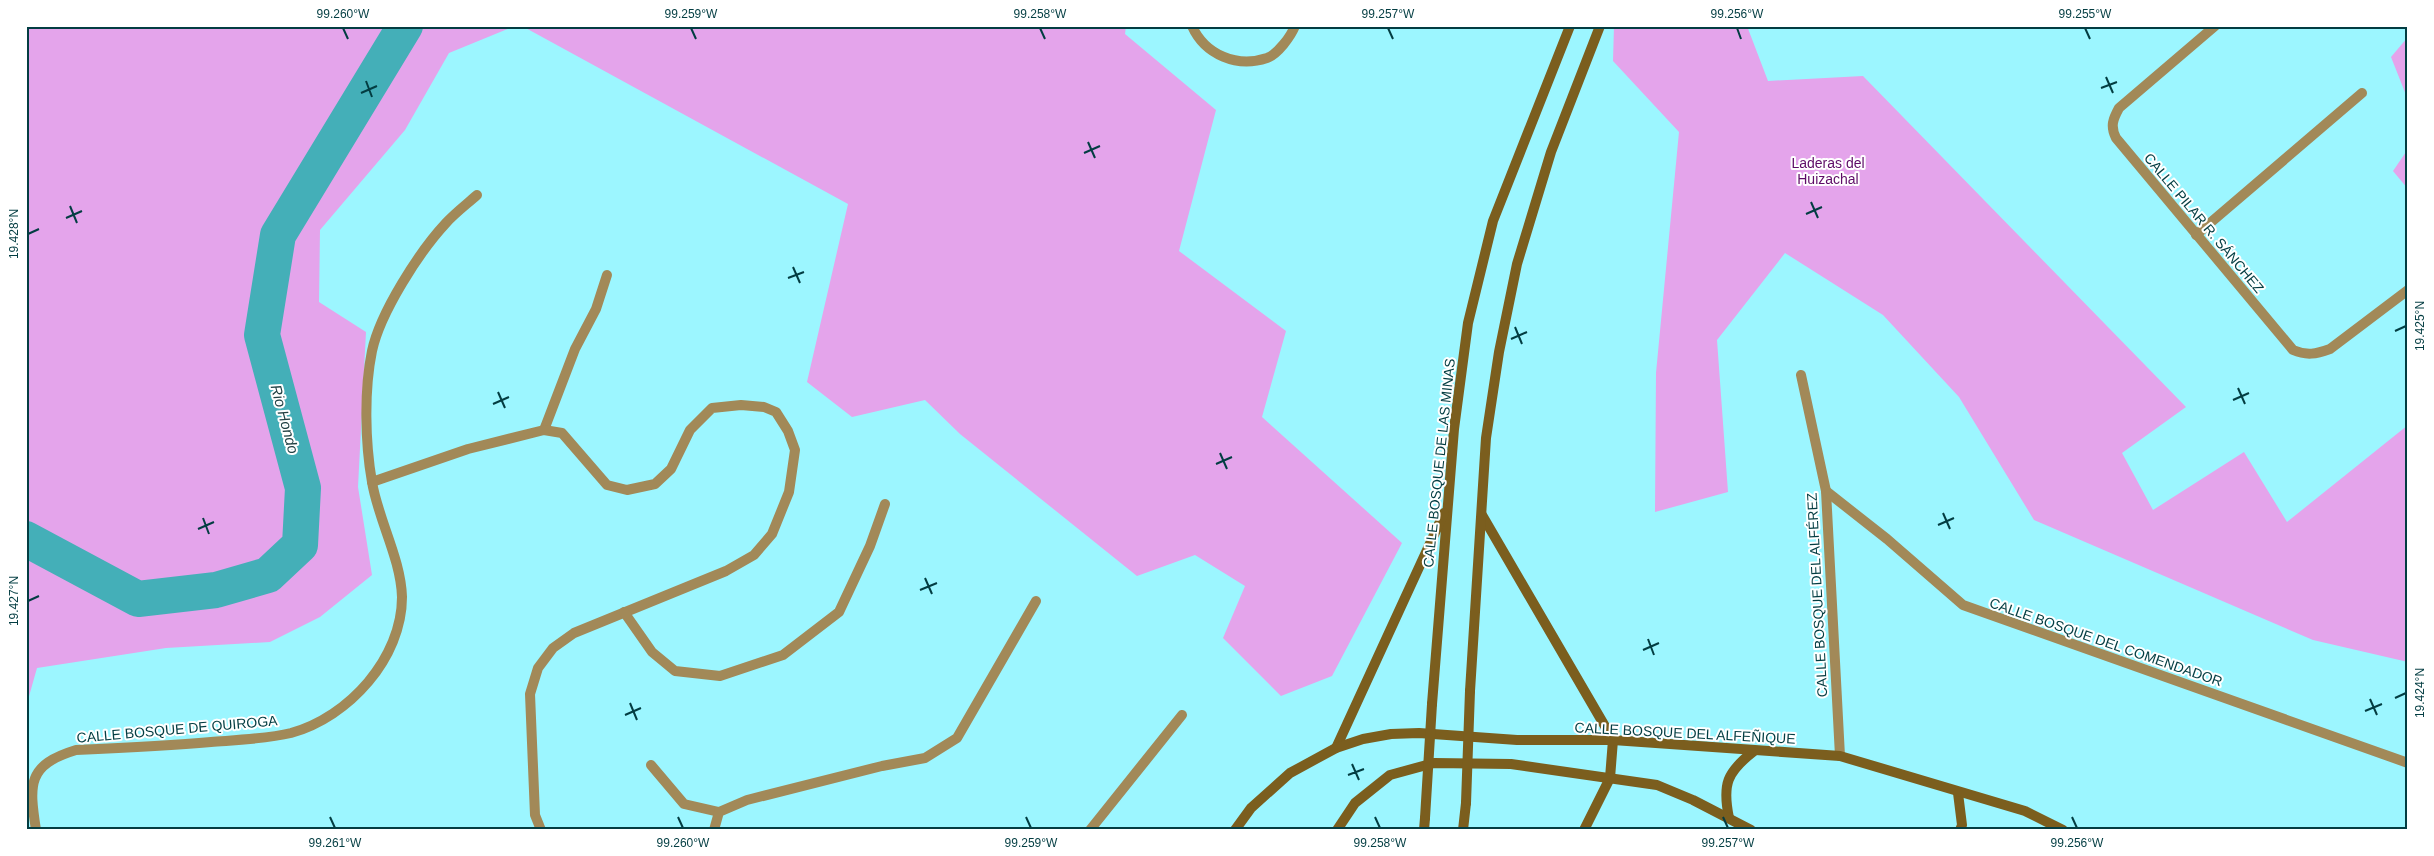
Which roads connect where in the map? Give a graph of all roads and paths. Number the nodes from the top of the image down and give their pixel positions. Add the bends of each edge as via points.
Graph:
1 (1192, 26) edge
2 (1296, 26) edge
3 (1570, 26) edge
4 (1600, 26) edge
5 (2215, 26) edge
6 (2362, 93) dead end
7 (477, 195) dead end
8 (2196, 235) junction
9 (607, 275) dead end
10 (2408, 290) edge
11 (1801, 375) dead end
12 (544, 430) junction
13 (372, 482) junction
14 (1826, 491) junction
15 (885, 504) dead end
16 (1448, 505) junction
17 (1481, 514) junction
18 (1036, 601) dead end
19 (624, 612) junction
20 (1182, 715) dead end
21 (1613, 740) junction
22 (1336, 748) junction
23 (1754, 750) junction
24 (1840, 756) junction
25 (2408, 763) edge
26 (651, 765) dead end
27 (1610, 778) junction
28 (1958, 792) junction
29 (719, 812) junction
30 (1729, 818) junction
31 (36, 830) edge
32 (541, 830) edge
33 (714, 830) edge
34 (1090, 830) edge
35 (1235, 830) edge
36 (1337, 830) edge
37 (1424, 830) edge
38 (1463, 830) edge
39 (1584, 830) edge
40 (1751, 830) edge
41 (1960, 830) edge
42 (2063, 830) edge

1 - 2 street via 1203,44 1219,56 1237,62 1269,58 1291,36
3 - 16 main road, CALLE BOSQUE DE LAS MINAS via 1489,240 1468,324
4 - 17 main road via 1551,152 1517,264 1486,438
5 - 8 street, CALLE PILAR R. SÁNCHEZ via 2119,108 2112,129
6 - 8 street
7 - 13 street, CALLE BOSQUE DE QUIROGA via 445,224 384,314 372,351 367,398
8 - 10 street, CALLE PILAR R. SÁNCHEZ via 2293,350 2304,355 2330,349
9 - 12 street via 596,309 575,349
11 - 14 street, CALLE BOSQUE DEL ALFÉREZ
12 - 13 street via 468,449
12 - 19 street via 562,433 607,485 628,490 655,484 671,470 690,430 712,408 764,407 776,412 788,431 795,450 789,492 772,534 754,555 726,571
13 - 31 street, CALLE BOSQUE DE QUIROGA via 402,596 395,636 361,692 329,716 292,733 232,741 76,750 54,756 39,767 33,784
14 - 24 street, CALLE BOSQUE DEL ALFÉREZ
14 - 25 street, CALLE BOSQUE DEL COMENDADOR via 1963,606
15 - 19 street via 870,546 839,612 783,655 720,676 675,671 652,652
16 - 22 main road
16 - 37 main road, CALLE BOSQUE DE LAS MINAS, bridge
17 - 21 main road
17 - 38 main road, bridge
18 - 29 street via 957,738 924,758 748,800
19 - 32 street via 574,632 553,648 538,668 530,694 530,729 535,815
20 - 34 street
21 - 22 main road, CALLE BOSQUE DEL ALFEÑIQUE via 1517,740 1419,733 1363,739
21 - 23 main road, CALLE BOSQUE DEL ALFEÑIQUE
21 - 27 main road
22 - 35 main road, CALLE BOSQUE DEL ALFEÑIQUE via 1284,778 1251,808
23 - 24 main road, CALLE BOSQUE DEL ALFEÑIQUE
23 - 30 main road via 1728,776 1725,796
24 - 28 main road, CALLE BOSQUE DEL ALFEÑIQUE
26 - 29 street via 684,804
27 - 30 main road via 1657,785
27 - 36 main road via 1511,764 1434,763 1390,775 1355,804
27 - 39 main road
28 - 41 main road
28 - 42 main road, CALLE BOSQUE DEL ALFEÑIQUE via 2025,811
29 - 33 street
30 - 40 main road

